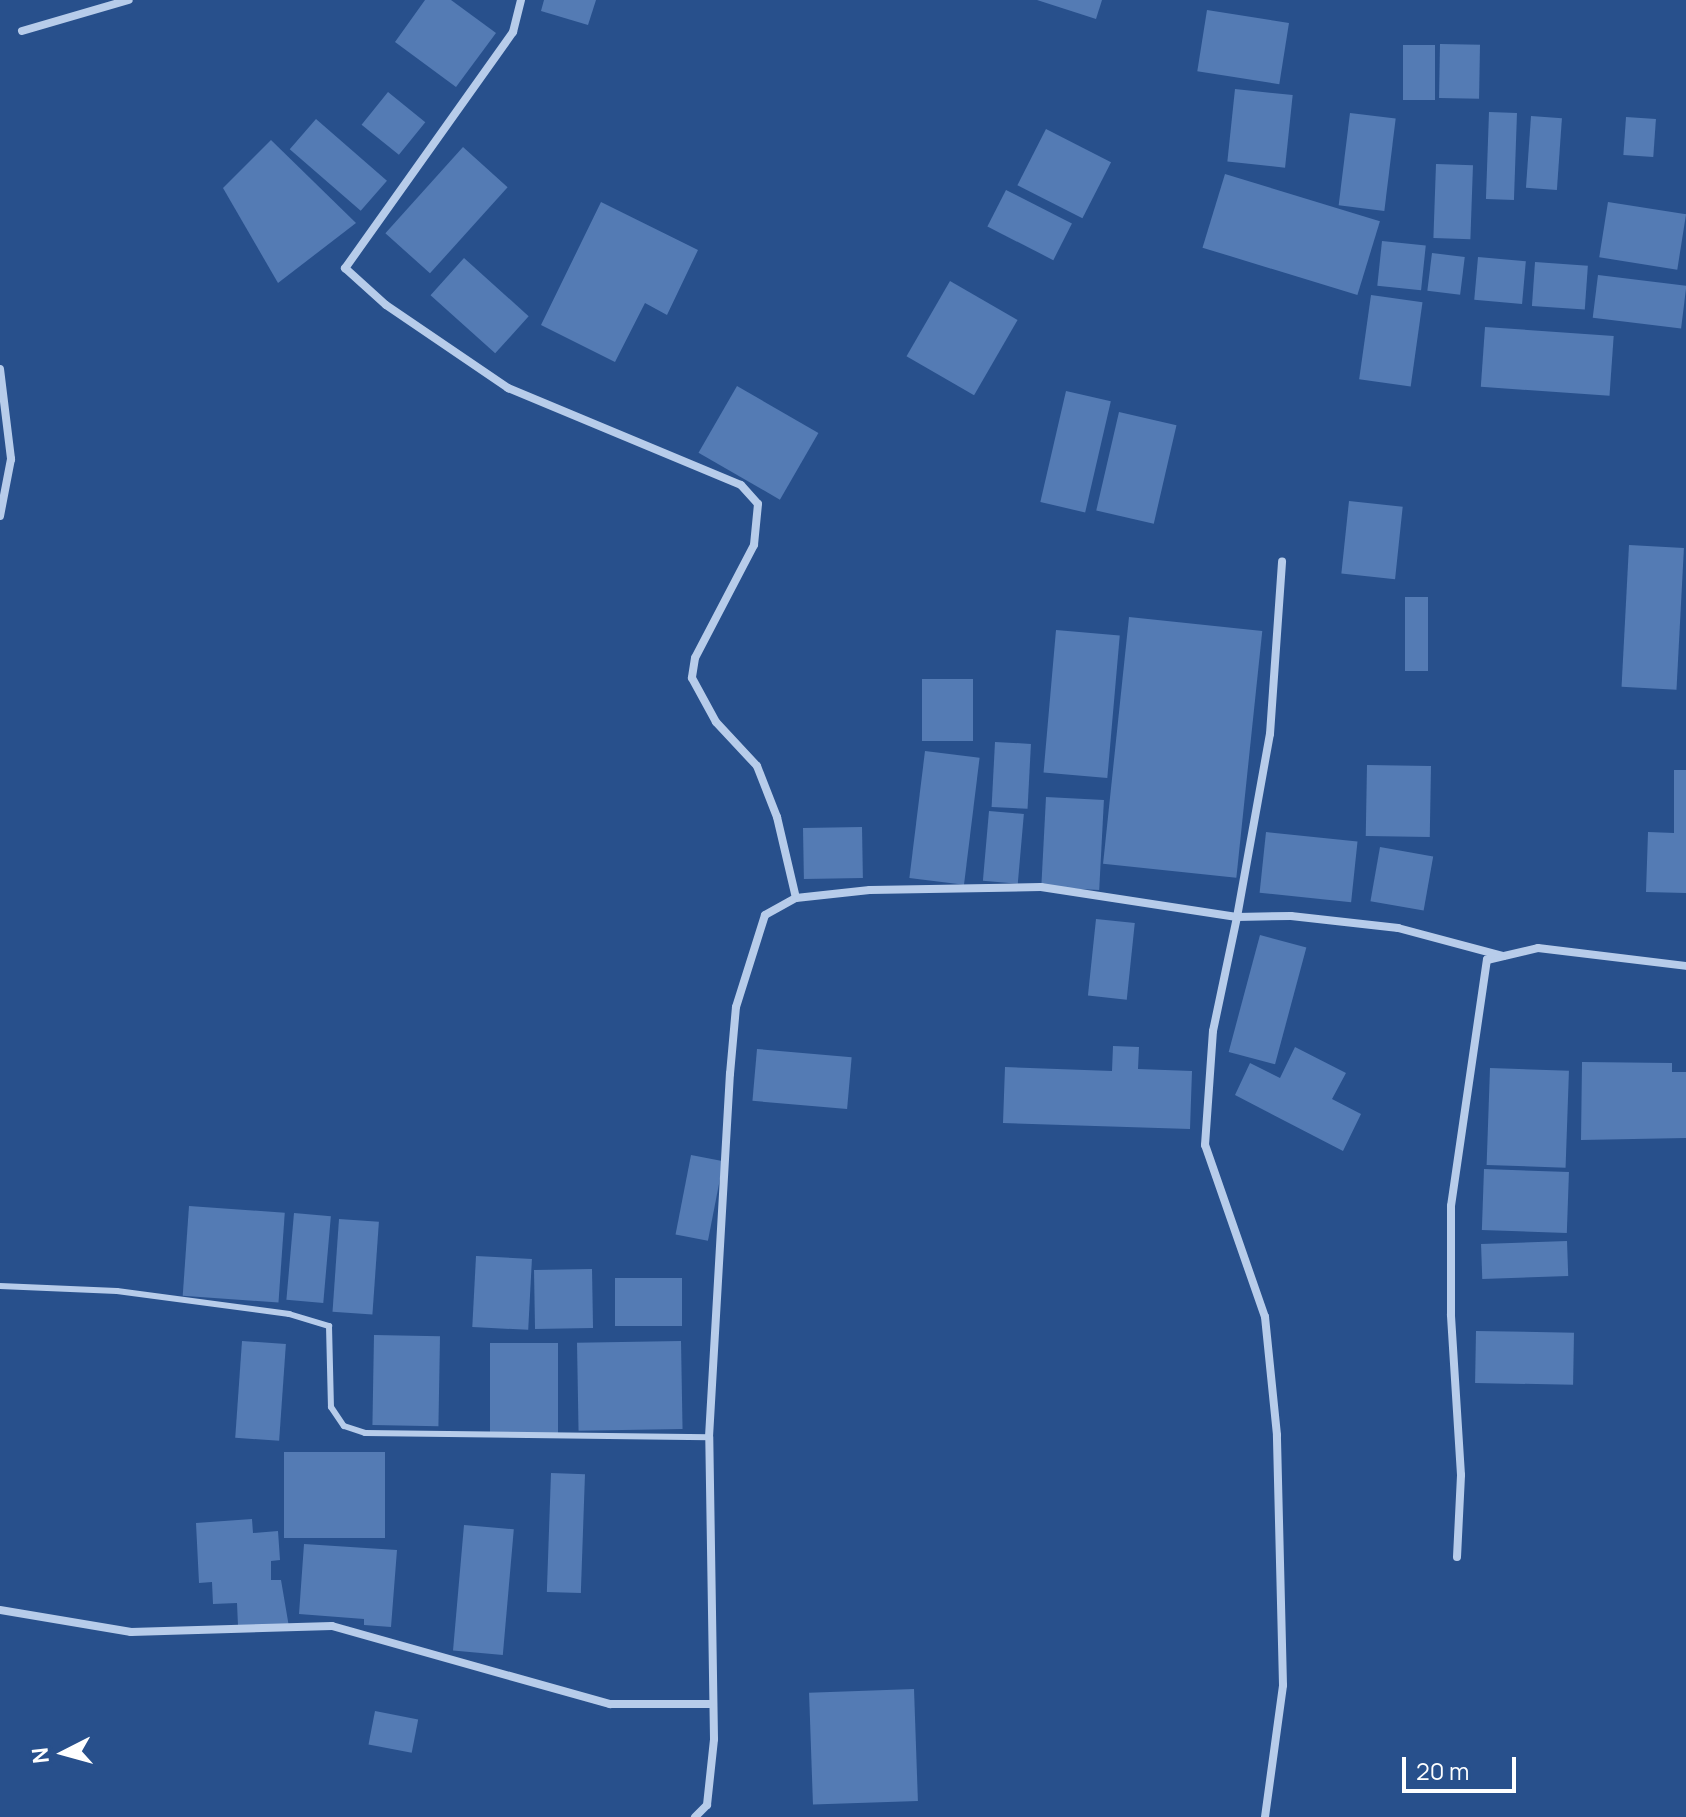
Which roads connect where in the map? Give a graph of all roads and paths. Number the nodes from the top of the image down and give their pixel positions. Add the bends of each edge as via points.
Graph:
1 (129, 0) edge
2 (521, 0) edge
3 (22, 31) dead end
4 (0, 369) edge
5 (0, 516) edge
6 (1282, 561) dead end
7 (796, 898) junction
8 (1237, 917) junction
9 (1503, 956) junction
10 (1686, 966) edge
11 (0, 1286) edge
12 (709, 1437) junction
13 (1457, 1557) dead end
14 (0, 1610) edge
15 (712, 1704) junction
16 (695, 1817) edge
17 (1265, 1817) edge

1 - 3 street
2 - 7 street via 513,32 345,268 386,305 508,388 741,485 758,504 754,545 695,658 692,678 716,722 757,766 777,817
4 - 5 street via 11,459
6 - 8 street via 1270,734
7 - 8 street via 870,890 1041,887
7 - 12 street via 765,915 736,1007
8 - 9 street via 1291,916 1398,928
8 - 17 street via 1213,1031 1205,1145 1265,1317 1277,1435 1283,1685
9 - 10 street via 1538,948
9 - 13 street via 1487,960 1451,1206 1461,1475
11 - 12 lane via 117,1291 289,1314 329,1326 331,1407 344,1426 365,1433
12 - 15 street
14 - 15 street via 131,1632 332,1626 610,1704
15 - 16 street via 707,1805

